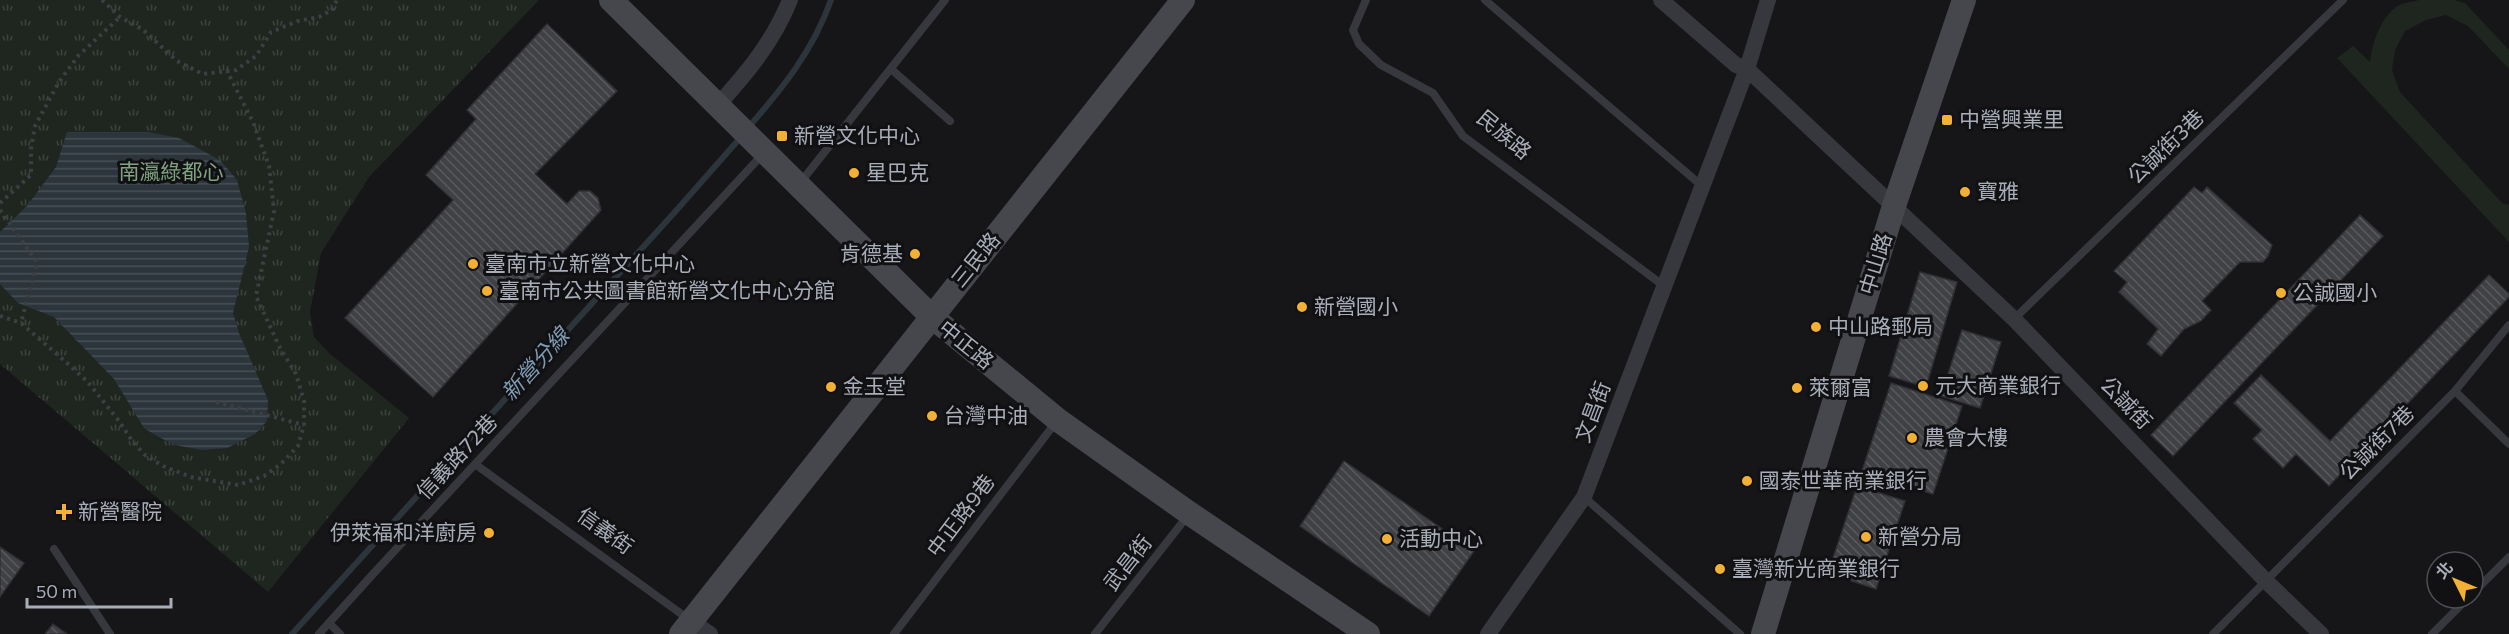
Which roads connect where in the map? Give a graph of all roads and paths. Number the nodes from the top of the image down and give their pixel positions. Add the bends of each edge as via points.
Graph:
1 (102, 0) edge
2 (337, 0) edge
3 (790, 0) edge
4 (945, 0) edge
5 (1183, 0) edge
6 (1366, 0) edge
7 (1485, 0) edge
8 (1661, 0) edge
9 (1768, 0) edge
10 (1964, 0) edge
11 (2343, 0) edge
12 (615, 2) edge
13 (120, 17) junction
14 (891, 69) junction
15 (1747, 69) junction
16 (227, 71) junction
17 (721, 110) junction
18 (950, 121) dead end
19 (760, 149) junction
20 (798, 186) junction
21 (1702, 186) junction
22 (0, 202) edge
23 (1894, 206) junction
24 (0, 210) edge
25 (1664, 286) junction
26 (0, 316) edge
27 (931, 316) junction
28 (2014, 319) junction
29 (21, 323) junction
30 (2509, 325) edge
31 (2454, 391) junction
32 (216, 402) dead end
33 (1058, 420) junction
34 (304, 425) junction
35 (2509, 444) edge
36 (475, 464) junction
37 (1584, 497) junction
38 (1189, 513) junction
39 (54, 549) dead end
40 (2509, 557) edge
41 (2266, 581) junction
42 (2485, 581) edge
43 (2456, 610) edge
44 (329, 623) junction
45 (694, 630) edge
46 (110, 634) edge
47 (319, 634) edge
48 (340, 634) edge
49 (894, 634) edge
50 (1095, 634) edge
51 (1368, 634) edge
52 (1488, 634) edge
53 (1740, 634) edge
54 (1763, 634) edge
55 (2213, 634) edge
56 (2321, 634) edge
57 (2432, 634) edge

1 - 13 path
2 - 16 path via 332,10 319,17 271,32 256,56 236,70
3 - 17 street via 766,48
4 - 14 lane
5 - 27 street, 三民路
6 - 25 lane, 民族路 via 1353,30 1359,44 1381,65 1432,93 1463,136
7 - 21 lane
8 - 15 street via 1736,65
9 - 15 street, 文昌街
10 - 23 street, 中山路
11 - 28 lane, 公誠街3巷
12 - 17 street, 中正路
13 - 16 path via 142,29 177,62 203,74
13 - 22 path via 78,56 59,82 35,126 30,149 31,175
14 - 18 lane
14 - 20 lane
15 - 21 street, 文昌街
15 - 23 street
16 - 34 path via 253,122 269,166 274,211 256,296 296,374 304,401
17 - 19 street, 中正路
19 - 20 street, 中正路
19 - 36 lane, 信義路72巷
20 - 27 street, 中正路
21 - 25 street, 文昌街
23 - 28 street, 公誠街
23 - 54 street, 中山路
24 - 29 path via 37,262
25 - 37 street, 文昌街
26 - 29 path
27 - 33 street, 中正路
27 - 45 street, 三民路
28 - 41 street, 公誠街
29 - 34 path via 87,381 145,455 191,477 238,485 264,476 298,446
30 - 31 lane, 公誠街7巷
31 - 35 lane
31 - 41 lane, 公誠街7巷
32 - 34 path
33 - 38 street, 中正路
33 - 49 lane, 中正路9巷
36 - 44 lane, 信義路72巷
36 - 45 lane, 信義街
37 - 52 street, 文昌街
37 - 53 lane
38 - 50 lane, 武昌街
38 - 51 street, 中正路
39 - 46 lane
40 - 42 lane
41 - 55 lane, 公誠街7巷
41 - 56 street, 公誠街
43 - 57 lane
44 - 47 lane, 信義路72巷
44 - 48 lane

